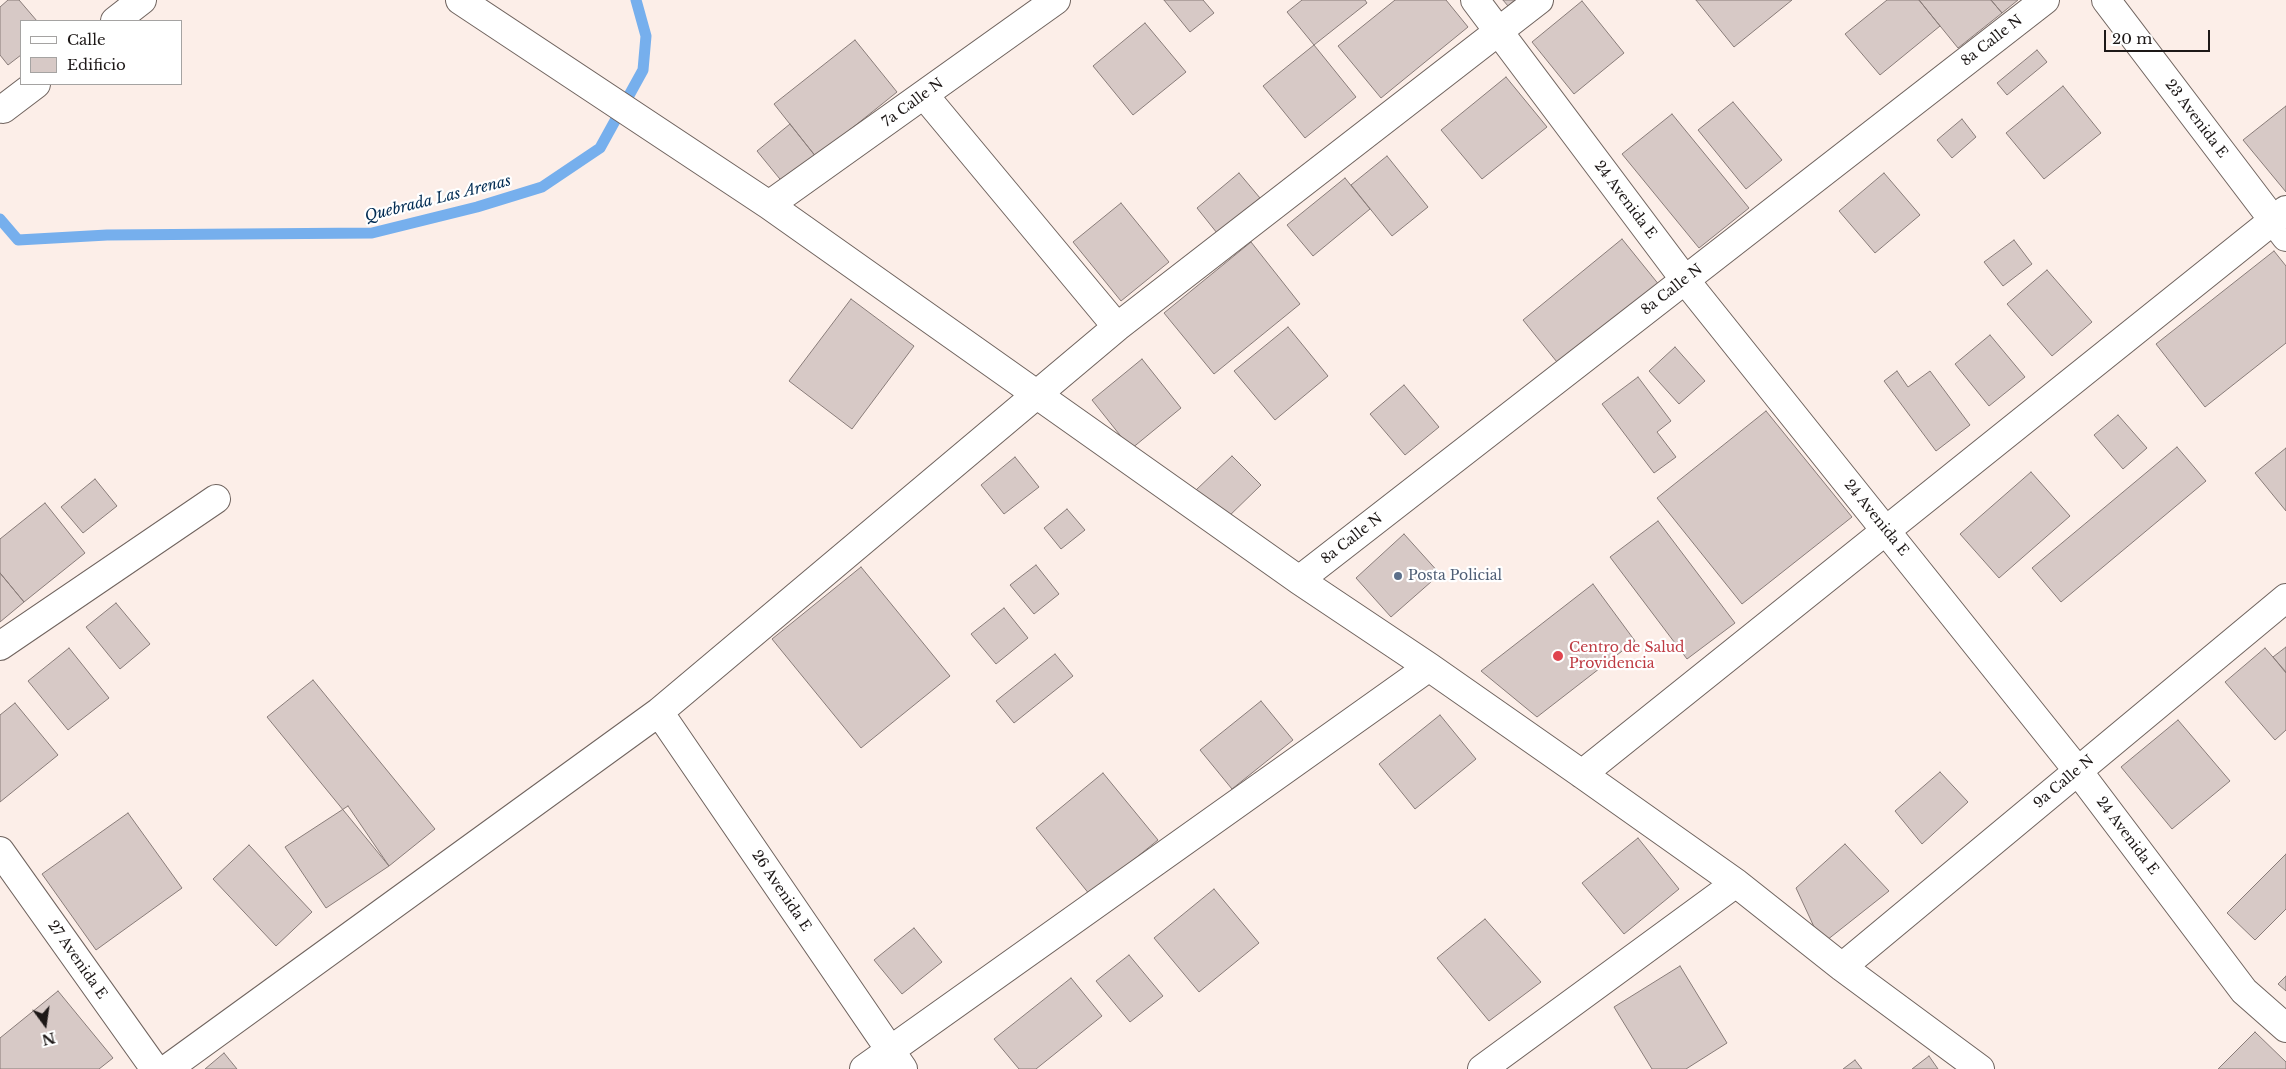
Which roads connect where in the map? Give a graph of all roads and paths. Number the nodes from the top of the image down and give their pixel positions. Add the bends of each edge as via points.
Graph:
1 (142, 0) edge
2 (460, 0) edge
3 (1056, 0) edge
4 (1475, 0) edge
5 (1539, 0) edge
6 (2045, 0) edge
7 (2106, 0) edge
8 (116, 20) edge
9 (1499, 31) junction
10 (35, 85) edge
11 (924, 95) junction
12 (3, 109) dead end
13 (769, 205) junction
14 (2281, 222) edge
15 (1685, 280) junction
16 (1117, 327) junction
17 (1036, 394) junction
18 (216, 498) dead end
19 (1886, 530) junction
20 (1299, 580) junction
21 (2286, 598) edge
22 (0, 646) edge
23 (1429, 667) junction
24 (659, 712) junction
25 (2078, 771) junction
26 (1582, 774) junction
27 (0, 851) edge
28 (1736, 883) junction
29 (1842, 967) junction
30 (2286, 1028) edge
31 (897, 1060) edge
32 (155, 1069) edge
33 (167, 1069) edge
34 (864, 1069) edge
35 (1482, 1069) edge
36 (1980, 1069) edge

1 - 8 street
2 - 13 street
3 - 11 street, 7a Calle N
4 - 9 street, 24 Avenida E
5 - 9 street
6 - 15 street, 8a Calle N
7 - 14 street, 23 Avenida E
9 - 15 street, 24 Avenida E
9 - 16 street
10 - 12 street
11 - 13 street, 7a Calle N
11 - 16 street
13 - 17 street
14 - 19 street
15 - 19 street, 24 Avenida E
15 - 20 street, 8a Calle N
16 - 17 street
17 - 20 street
17 - 24 street
18 - 22 street
19 - 25 street, 24 Avenida E
19 - 26 street
20 - 23 street
21 - 25 street, 9a Calle N
23 - 26 street
23 - 31 street
24 - 31 street, 26 Avenida E
24 - 33 street
25 - 29 street, 9a Calle N
25 - 30 street, 24 Avenida E via 2244,991
26 - 28 street
27 - 32 street, 27 Avenida E
28 - 29 street
28 - 35 street
29 - 36 street
31 - 34 street

